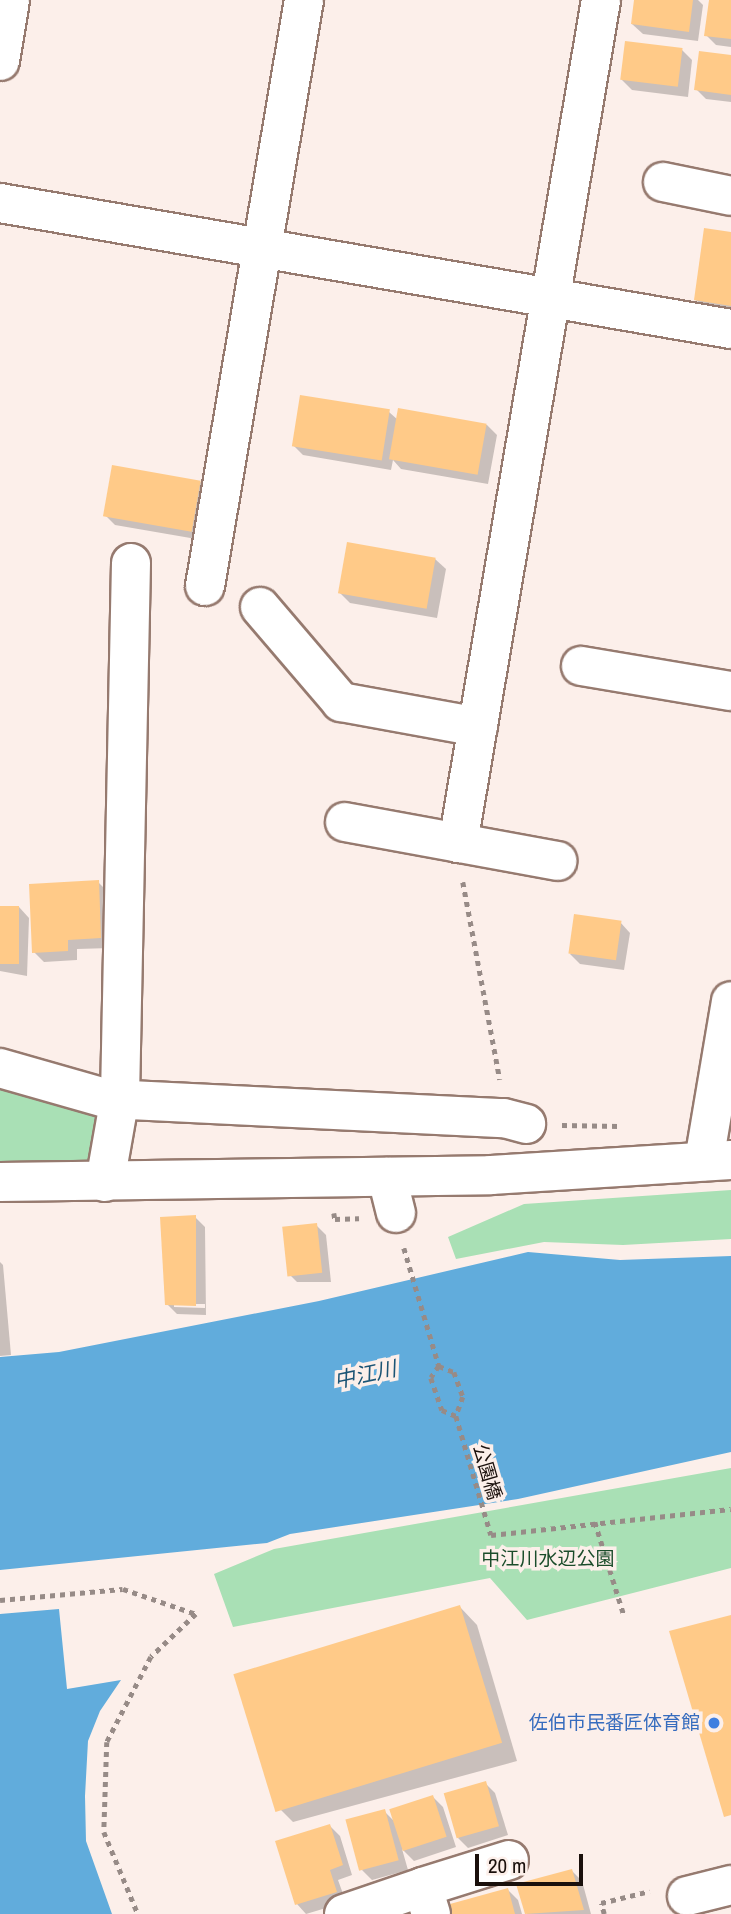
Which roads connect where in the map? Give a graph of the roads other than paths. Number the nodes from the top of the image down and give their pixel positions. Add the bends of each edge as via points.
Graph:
1 (10, 0) edge
2 (304, 0) edge
3 (601, 0) edge
4 (0, 61) edge
5 (663, 183) dead end
6 (731, 196) edge
7 (0, 203) edge
8 (262, 248) junction
9 (550, 298) junction
10 (731, 329) edge
11 (131, 563) dead end
12 (205, 586) dead end
13 (260, 607) dead end
14 (581, 666) dead end
15 (731, 691) edge
16 (478, 727) junction
17 (345, 822) dead end
18 (458, 843) junction
19 (556, 861) dead end
20 (731, 1001) edge
21 (0, 1068) edge
22 (121, 1097) junction
23 (515, 1121) road end
24 (718, 1161) edge
25 (387, 1177) junction
26 (0, 1182) edge
27 (105, 1182) junction
28 (400, 1230) road end
29 (509, 1860) dead end
30 (731, 1885) edge
31 (687, 1896) road end
32 (427, 1901) edge
33 (344, 1914) edge

1 - 4 street
2 - 8 street
3 - 9 street
5 - 6 street
7 - 8 street
8 - 9 street
8 - 12 street
9 - 10 street
9 - 16 street
11 - 22 street
13 - 16 street via 341,702
14 - 15 street
16 - 18 street
17 - 18 street
18 - 19 street
20 - 24 street
21 - 22 street via 109,1099
22 - 23 street
22 - 27 street
24 - 25 street
25 - 27 street
25 - 28 street
26 - 27 street
29 - 32 street
30 - 31 street
32 - 33 street

